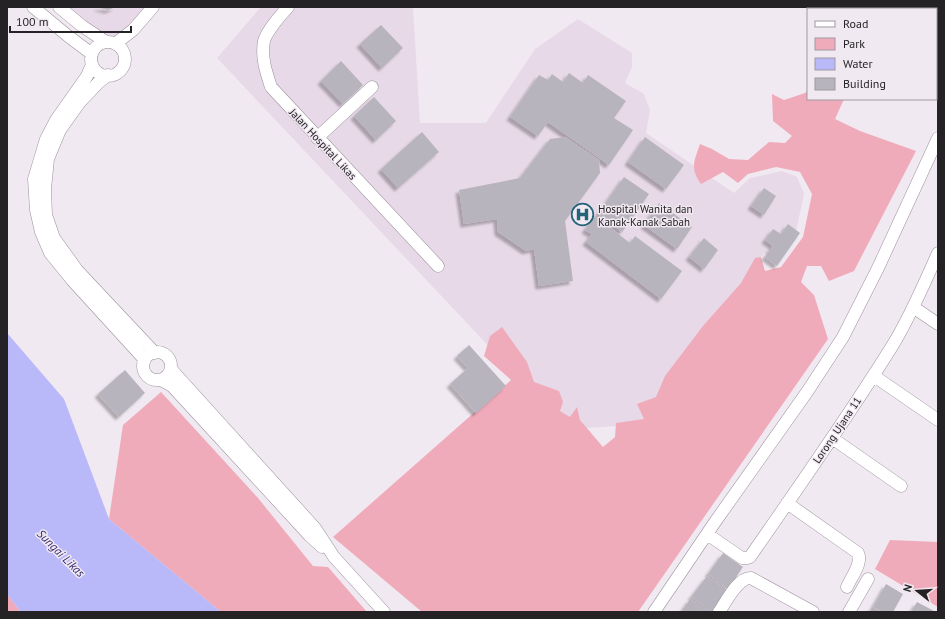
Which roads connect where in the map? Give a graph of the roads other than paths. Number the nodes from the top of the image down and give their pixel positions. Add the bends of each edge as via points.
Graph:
1 (33, 7) edge
2 (59, 7) edge
3 (153, 7) edge
4 (288, 7) edge
5 (115, 46) junction
6 (92, 59) junction
7 (108, 75) junction
8 (372, 87) dead end
9 (317, 138) junction
10 (938, 138) edge
11 (938, 254) edge
12 (438, 266) dead end
13 (913, 307) junction
14 (938, 324) edge
15 (155, 353) junction
16 (145, 360) junction
17 (171, 369) junction
18 (874, 376) junction
19 (161, 380) junction
20 (938, 420) edge
21 (832, 438) junction
22 (901, 486) dead end
23 (787, 503) junction
24 (707, 534) junction
25 (334, 557) junction
26 (868, 579) dead end
27 (847, 587) dead end
28 (384, 612) edge
29 (654, 612) edge
30 (719, 612) edge
31 (813, 612) edge
32 (849, 612) edge

1 - 6 street
2 - 5 street via 82,26
3 - 5 street
4 - 9 street, Jalan Hospital Likas via 276,20 264,40 264,64 271,87
5 - 6 street via 97,46
5 - 7 street via 124,62 118,72
6 - 7 street via 98,72
6 - 16 street via 87,76 46,139 34,179 36,210 41,232 50,253
7 - 15 street via 80,102 60,130 48,159 46,215 54,238 77,270
8 - 9 street
9 - 12 street, Jalan Hospital Likas
10 - 24 street via 870,286 843,337
11 - 13 street, Lorong Ujana 11
13 - 14 street
13 - 18 street, Lorong Ujana 11
15 - 16 street via 147,356
15 - 17 street via 167,356
16 - 19 street via 145,374 152,380
17 - 19 street via 168,376
17 - 25 street via 314,528
18 - 20 street
18 - 21 street, Lorong Ujana 11
19 - 25 street via 172,386 309,535
21 - 22 street
21 - 23 street, Lorong Ujana 11
23 - 24 street, Lorong Ujana 11 via 750,557 742,558
23 - 27 street via 858,553 859,562
24 - 29 street
25 - 28 street
26 - 32 street
30 - 31 street via 745,577

